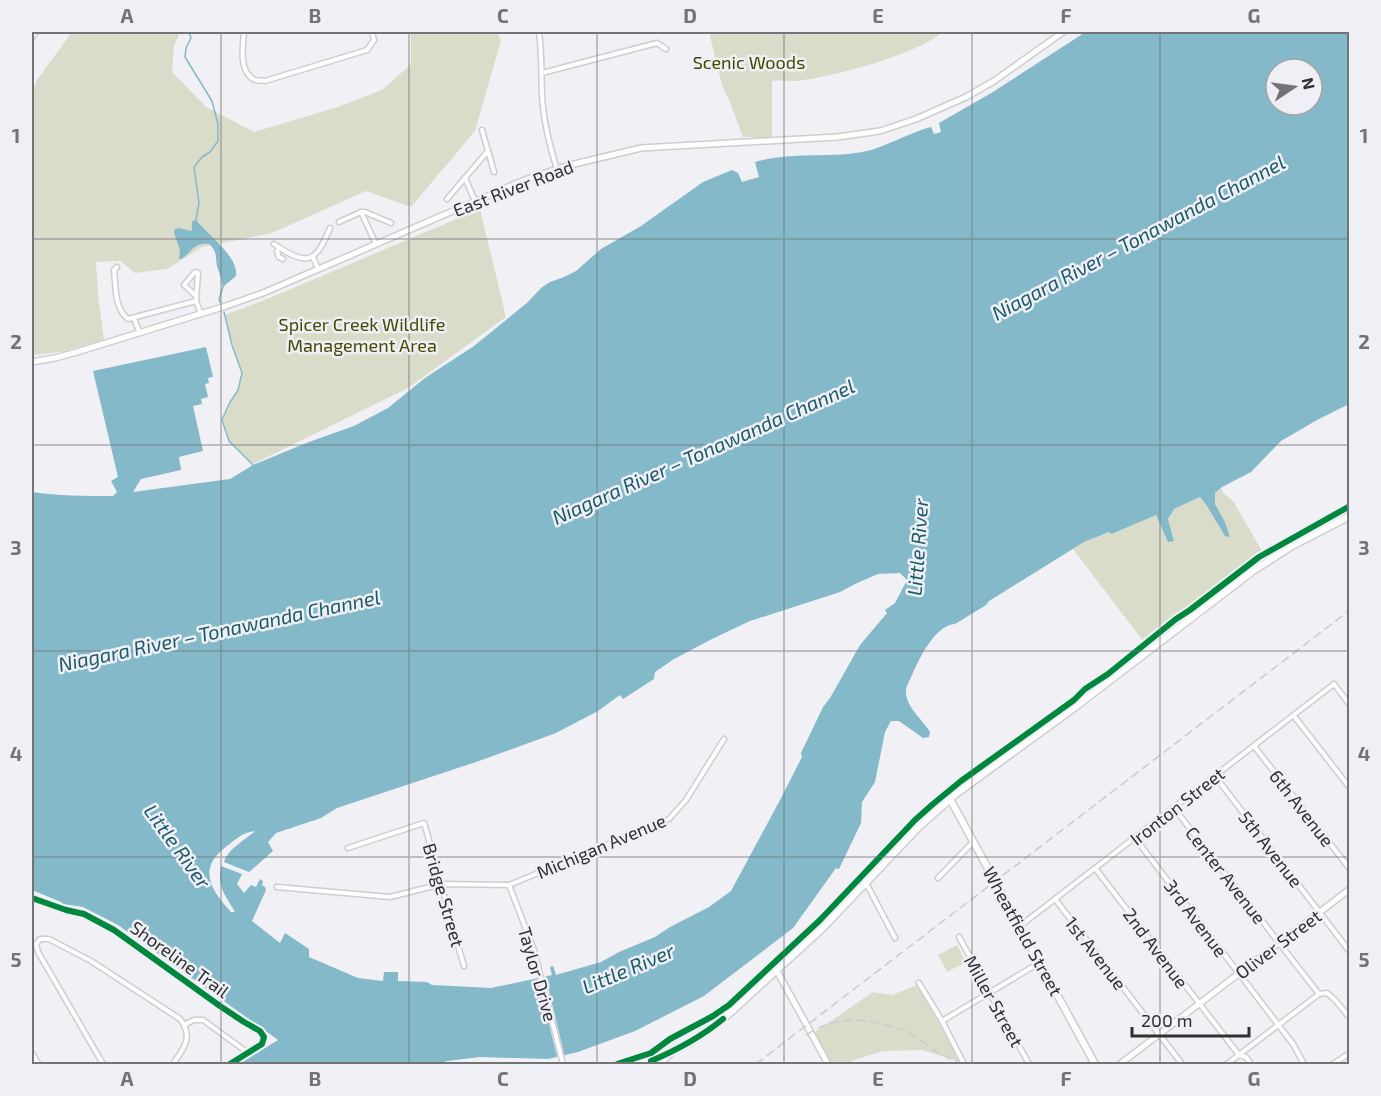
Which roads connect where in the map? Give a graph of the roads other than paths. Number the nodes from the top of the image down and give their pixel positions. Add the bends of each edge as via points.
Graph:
1 (36, 32) edge
2 (244, 32) edge
3 (372, 32) edge
4 (539, 32) edge
5 (1063, 32) edge
6 (1056, 34) edge
7 (32, 38) edge
8 (666, 49) dead end
9 (542, 73) junction
10 (482, 130) dead end
11 (488, 152) junction
12 (557, 169) junction
13 (494, 172) dead end
14 (465, 178) junction
15 (447, 199) dead end
16 (475, 201) junction
17 (361, 212) junction
18 (339, 222) dead end
19 (391, 223) dead end
20 (330, 228) dead end
21 (274, 244) dead end
22 (376, 244) junction
23 (279, 248) junction
24 (288, 254) junction
25 (313, 257) junction
26 (283, 259) junction
27 (280, 265) dead end
28 (117, 267) dead end
29 (318, 269) junction
30 (196, 296) junction
31 (196, 301) junction
32 (201, 314) junction
33 (134, 319) junction
34 (140, 333) junction
35 (32, 362) edge
36 (1350, 516) edge
37 (1350, 705) edge
38 (1294, 716) junction
39 (724, 739) dead end
40 (1254, 746) junction
41 (1215, 776) junction
42 (1350, 788) edge
43 (950, 799) junction
44 (1174, 808) junction
45 (1135, 838) junction
46 (974, 841) junction
47 (348, 848) dead end
48 (1095, 868) junction
49 (1350, 869) edge
50 (938, 878) dead end
51 (866, 883) junction
52 (442, 884) junction
53 (509, 885) junction
54 (277, 887) dead end
55 (1350, 889) edge
56 (1055, 898) junction
57 (1320, 912) junction
58 (1020, 927) junction
59 (959, 937) dead end
60 (895, 938) dead end
61 (32, 940) edge
62 (37, 943) junction
63 (1279, 943) junction
64 (1350, 952) edge
65 (1040, 963) junction
66 (464, 966) dead end
67 (777, 971) junction
68 (1238, 974) junction
69 (919, 982) dead end
70 (990, 993) junction
71 (1319, 994) junction
72 (1199, 1005) junction
73 (1350, 1018) edge
74 (942, 1021) junction
75 (184, 1025) junction
76 (1279, 1026) junction
77 (1159, 1035) junction
78 (244, 1050) dead end
79 (673, 1051) junction
80 (1350, 1053) edge
81 (32, 1054) edge
82 (1239, 1055) junction
83 (563, 1064) edge
84 (38, 1065) edge
85 (103, 1065) edge
86 (173, 1065) edge
87 (639, 1065) edge
88 (659, 1065) edge
89 (828, 1065) edge
90 (964, 1065) edge
91 (1029, 1065) edge
92 (1095, 1065) edge
93 (1120, 1065) edge
94 (1182, 1065) edge
95 (1227, 1065) edge
96 (1251, 1065) edge
97 (1304, 1065) edge
98 (1333, 1065) edge

1 - 7 street
2 - 3 street via 242,61 255,80 265,81 367,50 374,40
4 - 9 street
5 - 6 main road, East River Road
6 - 12 main road, East River Road via 966,97 880,131 827,138 653,146
8 - 9 street via 657,43
9 - 12 street via 544,120
10 - 11 street
11 - 13 street
11 - 14 street
12 - 16 main road, East River Road
14 - 15 street
14 - 16 street
16 - 22 main road, East River Road
17 - 18 street
17 - 19 street
17 - 22 street
20 - 25 street
21 - 23 street
22 - 29 main road, East River Road
23 - 24 street
23 - 26 street via 279,257
24 - 25 street
24 - 26 street
25 - 29 street
26 - 27 street
28 - 33 street via 114,270 118,304 122,314
29 - 32 main road, East River Road
30 - 30 street via 184,285 195,272 198,273
30 - 31 street
31 - 32 street
31 - 33 street
32 - 34 main road, East River Road
33 - 34 street
34 - 35 main road, East River Road
36 - 43 main road via 1253,571
37 - 38 street, Ironton Street via 1334,684
38 - 40 street, Ironton Street
38 - 42 street
39 - 53 street, Michigan Avenue via 686,800 669,819
40 - 41 street, Ironton Street
40 - 49 street, 6th Avenue
41 - 44 street, Ironton Street
41 - 57 street, 5th Avenue
43 - 46 main road, Wheatfield Street
43 - 51 main road
44 - 45 street, Ironton Street
44 - 63 street, Center Avenue
45 - 48 street, Ironton Street
45 - 68 street, 3rd Avenue
46 - 50 street
46 - 58 main road, Wheatfield Street
47 - 52 street, Bridge Street via 424,823
48 - 56 street, Ironton Street
48 - 72 street, 2nd Avenue
51 - 60 street
51 - 67 main road
52 - 53 street
52 - 54 street via 390,897
52 - 66 street, Bridge Street
53 - 83 street, Taylor Drive via 528,932
55 - 57 main road, Oliver Street
56 - 58 street, Ironton Street
56 - 77 street, 1st Avenue
57 - 63 main road, Oliver Street
57 - 64 street, 5th Avenue
58 - 65 main road, Wheatfield Street
59 - 70 street, Miller Street
61 - 62 street
62 - 75 street via 46,938 91,961 176,1015
62 - 85 street via 38,952
63 - 68 main road, Oliver Street
63 - 71 street, Center Avenue
65 - 70 street
65 - 92 main road, Wheatfield Street
67 - 79 main road via 713,1027
67 - 89 main road
68 - 72 main road, Oliver Street
68 - 76 street, 3rd Avenue
69 - 74 street
70 - 74 street
70 - 91 street, Miller Street
71 - 73 street, Center Avenue via 1327,993
71 - 76 street
72 - 77 main road, Oliver Street
72 - 82 street, 2nd Avenue
74 - 90 street
75 - 78 street via 203,1020
75 - 86 street via 186,1044
76 - 82 street
76 - 97 street, 3rd Avenue
77 - 93 main road, Oliver Street
77 - 94 street, 1st Avenue
79 - 87 main road
79 - 88 main road
80 - 98 street
81 - 84 main road
82 - 95 street
82 - 96 street, 2nd Avenue

